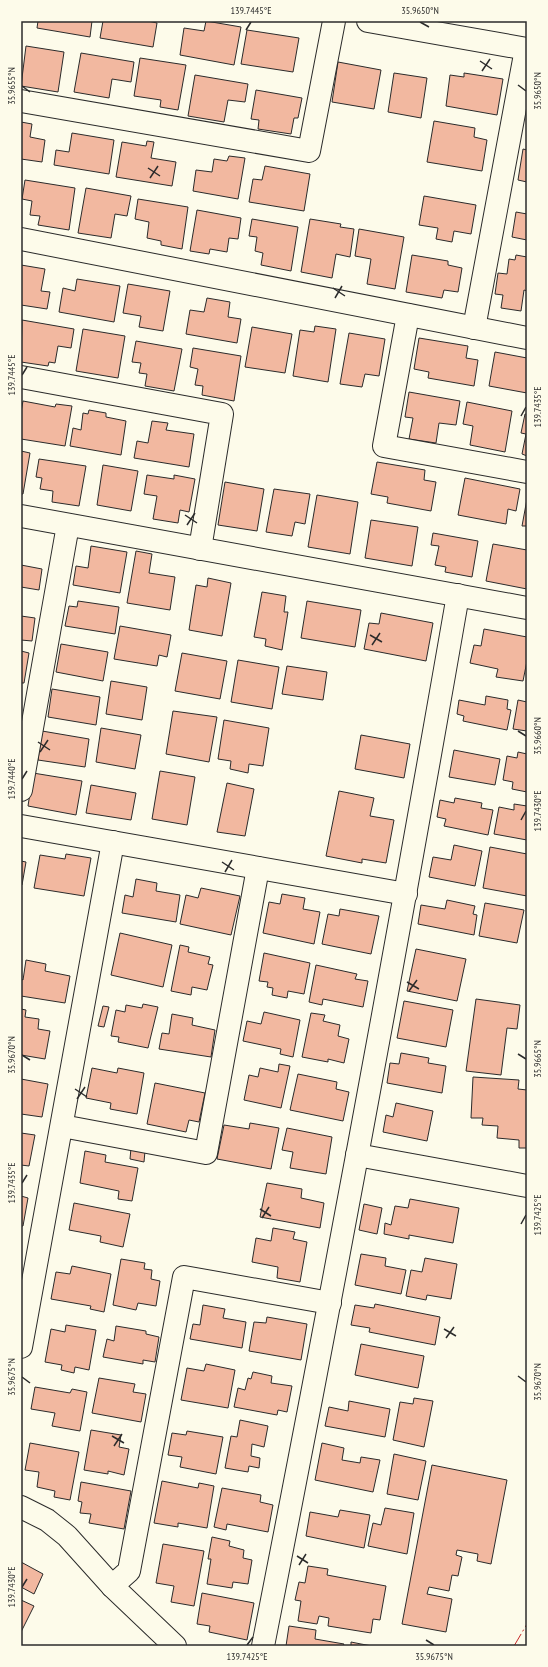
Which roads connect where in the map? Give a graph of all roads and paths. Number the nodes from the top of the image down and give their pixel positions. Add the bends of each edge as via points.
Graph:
1 (334, 21) edge
2 (368, 21) edge
3 (526, 49) edge
4 (21, 101) edge
5 (21, 239) edge
6 (408, 315) junction
7 (474, 328) junction
8 (527, 338) edge
9 (21, 377) edge
10 (527, 472) edge
11 (21, 516) edge
12 (68, 525) junction
13 (200, 548) junction
14 (458, 595) junction
15 (527, 608) edge
16 (21, 790) edge
17 (21, 826) edge
18 (114, 842) junction
19 (258, 868) junction
20 (406, 894) junction
21 (62, 1126) junction
22 (357, 1155) junction
23 (527, 1186) edge
24 (330, 1302) junction
25 (21, 1347) edge
26 (21, 1507) edge
27 (112, 1586) junction
28 (175, 1646) edge
29 (263, 1646) edge

1 - 4 street via 309,151
2 - 3 street
3 - 7 street
5 - 6 street
6 - 7 street
6 - 10 street via 384,446
7 - 8 street
9 - 13 street via 222,414
11 - 12 street
12 - 13 street
12 - 16 street
13 - 14 street
14 - 15 street
14 - 20 street
17 - 18 street
18 - 19 street
18 - 21 street
19 - 20 street
19 - 21 street via 206,1154
20 - 22 street
21 - 25 street
22 - 23 street
22 - 24 street
24 - 27 street via 184,1277 129,1571
24 - 29 street
26 - 27 street via 47,1520 67,1536
27 - 28 street

